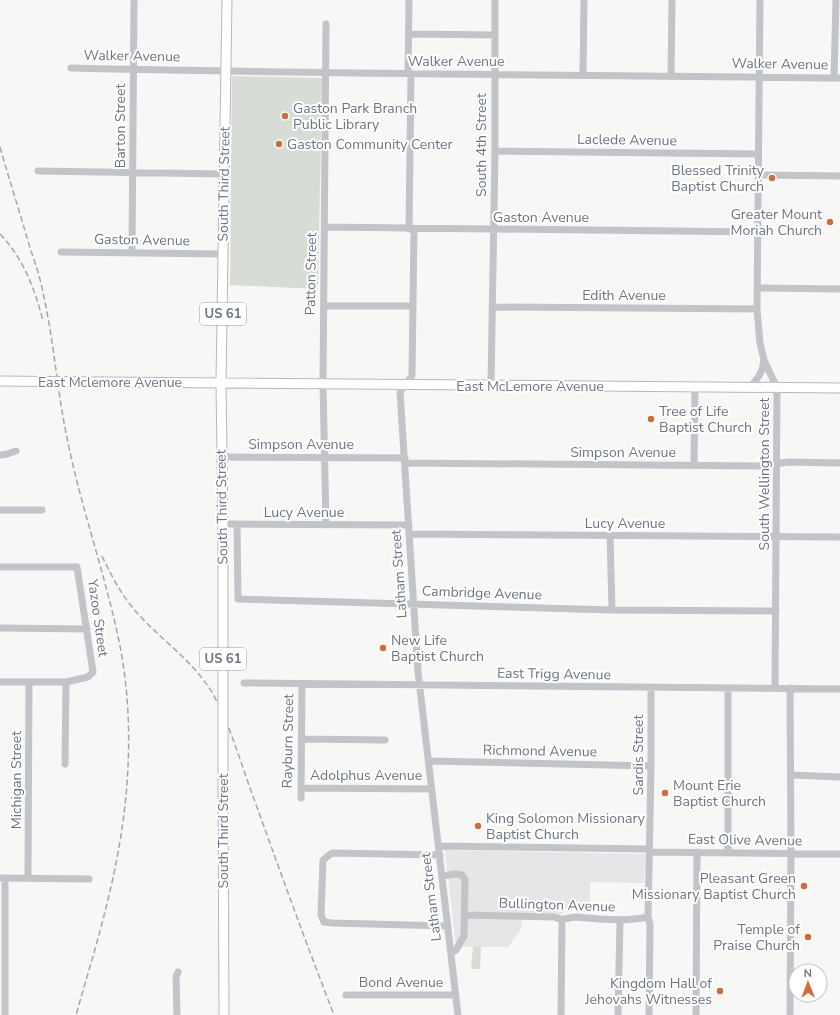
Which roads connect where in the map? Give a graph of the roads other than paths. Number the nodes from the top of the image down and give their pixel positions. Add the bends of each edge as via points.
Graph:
1 (134, 0) edge
2 (227, 0) edge
3 (409, 0) edge
4 (495, 0) edge
5 (584, 0) edge
6 (672, 0) edge
7 (760, 0) edge
8 (836, 0) edge
9 (326, 24) dead end
10 (409, 34) junction
11 (495, 35) junction
12 (71, 68) dead end
13 (134, 69) junction
14 (226, 71) junction
15 (325, 73) junction
16 (409, 74) junction
17 (494, 74) junction
18 (583, 75) junction
19 (671, 76) junction
20 (759, 76) junction
21 (837, 78) edge
22 (495, 151) junction
23 (758, 154) junction
24 (38, 171) dead end
25 (133, 173) junction
26 (224, 174) junction
27 (758, 175) junction
28 (840, 176) edge
29 (325, 227) junction
30 (412, 229) junction
31 (493, 230) junction
32 (757, 232) junction
33 (61, 252) dead end
34 (132, 253) junction
35 (223, 254) junction
36 (757, 288) junction
37 (840, 289) edge
38 (324, 306) junction
39 (413, 306) junction
40 (492, 307) junction
41 (756, 309) junction
42 (764, 360) junction
43 (0, 381) edge
44 (221, 383) junction
45 (324, 384) junction
46 (405, 384) junction
47 (491, 385) junction
48 (695, 387) junction
49 (748, 388) junction
50 (777, 388) junction
51 (840, 388) edge
52 (16, 450) dead end
53 (0, 455) edge
54 (221, 457) junction
55 (325, 458) junction
56 (405, 460) junction
57 (840, 463) edge
58 (777, 464) junction
59 (694, 466) junction
60 (0, 510) edge
61 (42, 510) dead end
62 (237, 524) junction
63 (326, 525) junction
64 (409, 525) junction
65 (223, 526) junction
66 (410, 534) junction
67 (610, 535) junction
68 (777, 537) junction
69 (840, 537) edge
70 (0, 567) edge
71 (414, 603) junction
72 (612, 610) junction
73 (776, 611) junction
74 (0, 628) edge
75 (87, 629) junction
76 (0, 682) edge
77 (29, 682) junction
78 (66, 682) junction
79 (244, 683) dead end
80 (302, 684) junction
81 (420, 685) junction
82 (651, 688) junction
83 (728, 688) junction
84 (775, 688) junction
85 (790, 688) junction
86 (840, 689) edge
87 (302, 739) junction
88 (385, 740) dead end
89 (429, 762) junction
90 (65, 764) dead end
91 (651, 766) junction
92 (791, 775) junction
93 (840, 777) edge
94 (301, 788) junction
95 (431, 789) junction
96 (301, 798) dead end
97 (439, 846) junction
98 (649, 850) junction
99 (697, 852) junction
100 (728, 853) junction
101 (791, 853) junction
102 (840, 854) edge
103 (440, 855) junction
104 (442, 876) junction
105 (3, 878) edge
106 (28, 878) junction
107 (89, 879) dead end
108 (464, 915) junction
109 (648, 917) junction
110 (562, 920) junction
111 (620, 920) junction
112 (448, 926) junction
113 (451, 952) junction
114 (178, 972) dead end
115 (456, 994) junction
116 (346, 995) dead end
117 (5, 1015) edge
118 (177, 1015) edge
119 (224, 1015) edge
120 (458, 1015) edge
121 (561, 1015) edge
122 (618, 1015) edge
123 (649, 1015) edge
124 (696, 1015) edge
125 (790, 1015) edge

1 - 13 street, Barton Street
2 - 14 main road, South Third Street / US 61
3 - 10 street, Latham Street
4 - 11 street, South 4th Street
5 - 18 street
6 - 19 street
7 - 20 street, South Wellington Street
8 - 21 street
9 - 15 street, Patton Street
10 - 11 street
10 - 16 street, Latham Street
11 - 17 street, South 4th Street
12 - 13 street, Walker Avenue
13 - 14 street, Walker Avenue
13 - 25 street, Barton Street
14 - 15 street, Walker Avenue
14 - 26 main road, South Third Street / US 61
15 - 16 street, Walker Avenue
15 - 29 street, Patton Street
16 - 17 street, Walker Avenue
16 - 30 street, Latham Street
17 - 18 street, Walker Avenue
17 - 22 street, South 4th Street
18 - 19 street, Walker Avenue
19 - 20 street, Walker Avenue
20 - 21 street, Walker Avenue
20 - 23 street, South Wellington Street
22 - 23 street, Laclede Avenue
22 - 31 street, South 4th Street
23 - 27 street, South Wellington Street
24 - 25 street
25 - 26 street
25 - 34 street, Barton Street
26 - 35 main road, South Third Street / US 61
27 - 28 street
27 - 32 street, South Wellington Street
29 - 30 street, Gaston Avenue
29 - 38 street, Patton Street
30 - 31 street, Gaston Avenue
30 - 39 street, Latham Street
31 - 32 street, Gaston Avenue
31 - 40 street, South 4th Street
32 - 36 street, South Wellington Street
33 - 34 street, Gaston Avenue
34 - 35 street, Gaston Avenue
35 - 44 main road, South Third Street / US 61
36 - 37 street
36 - 41 street, South Wellington Street
38 - 39 street
38 - 45 street, Patton Street
39 - 46 street, Latham Street via 412,376
40 - 41 street, Edith Avenue
40 - 47 street, South 4th Street
41 - 42 street, South Wellington Street
42 - 49 street via 755,383
42 - 50 street, South Wellington Street
43 - 44 main road, East Mclemore Avenue, bridge
44 - 45 main road, East McLemore Avenue
44 - 54 main road, South Third Street / US 61
45 - 46 main road, East McLemore Avenue
45 - 55 street, Patton Street
46 - 47 main road, East McLemore Avenue
46 - 56 street, Latham Street via 400,392
47 - 48 main road, East McLemore Avenue
48 - 49 main road, East McLemore Avenue
48 - 59 street
49 - 50 main road, East McLemore Avenue
50 - 51 main road, East McLemore Avenue
50 - 58 street, South Wellington Street
52 - 53 street
54 - 55 street, Simpson Avenue
54 - 65 main road, South Third Street / US 61
55 - 56 street, Simpson Avenue
55 - 63 street, Patton Street
56 - 59 street, Simpson Avenue
56 - 64 street, Latham Street
57 - 58 street, Simpson Avenue
58 - 59 street, Simpson Avenue
58 - 68 street, South Wellington Street
60 - 61 street
62 - 63 street, Lucy Avenue
62 - 65 street, Lucy Avenue
62 - 71 street, Cambridge Avenue via 238,599
63 - 64 street, Lucy Avenue
64 - 66 street, Latham Street
65 - 119 main road, South Third Street / US 61, bridge
66 - 67 street, Lucy Avenue
66 - 71 street, Latham Street
67 - 68 street, Lucy Avenue
67 - 72 street
68 - 69 street, Lucy Avenue
68 - 73 street, South Wellington Street
70 - 75 street, Yazoo Street via 77,567
71 - 72 street, Cambridge Avenue
71 - 81 street, Latham Street
72 - 73 street, Cambridge Avenue
73 - 84 street, South Wellington Street
74 - 75 street
75 - 78 street, Yazoo Street via 93,672 88,677
76 - 77 street
77 - 78 street
77 - 106 street, Michigan Street
78 - 90 street
79 - 80 street, East Trigg Avenue
80 - 81 street, East Trigg Avenue
80 - 87 street, Rayburn Street
81 - 82 street, East Trigg Avenue
81 - 89 street, Latham Street
82 - 83 street, East Trigg Avenue
82 - 91 street, Sardis Street
83 - 84 street, East Trigg Avenue
83 - 100 street
84 - 85 street, East Trigg Avenue
85 - 86 street, East Trigg Avenue
85 - 92 street
87 - 88 street
87 - 94 street, Rayburn Street
89 - 91 street, Richmond Avenue
89 - 95 street, Latham Street
91 - 98 street, Sardis Street
92 - 93 street
92 - 101 street
94 - 95 street, Adolphus Avenue
94 - 96 street, Rayburn Street
95 - 97 street, Latham Street
97 - 98 street, East Olive Avenue
97 - 103 street, Latham Street
98 - 99 street, East Olive Avenue
98 - 109 street, Sardis Street
99 - 100 street, East Olive Avenue
99 - 124 street
100 - 101 street, East Olive Avenue
101 - 102 street, East Olive Avenue
101 - 125 street
103 - 104 street, Latham Street
103 - 112 street via 332,853 323,860 321,915 324,922
104 - 108 street via 459,874 464,878
104 - 112 street, Latham Street
105 - 106 street
105 - 117 street
106 - 107 street
108 - 110 street, Bullington Avenue via 554,917
108 - 113 street via 464,936 456,950
109 - 111 street, Bullington Avenue
109 - 123 street, Sardis Street
110 - 111 street, Bullington Avenue via 570,917
110 - 121 street
111 - 122 street
112 - 113 street, Latham Street
113 - 115 street, Latham Street
114 - 118 street
115 - 116 street, Bond Avenue
115 - 120 street, Latham Street

